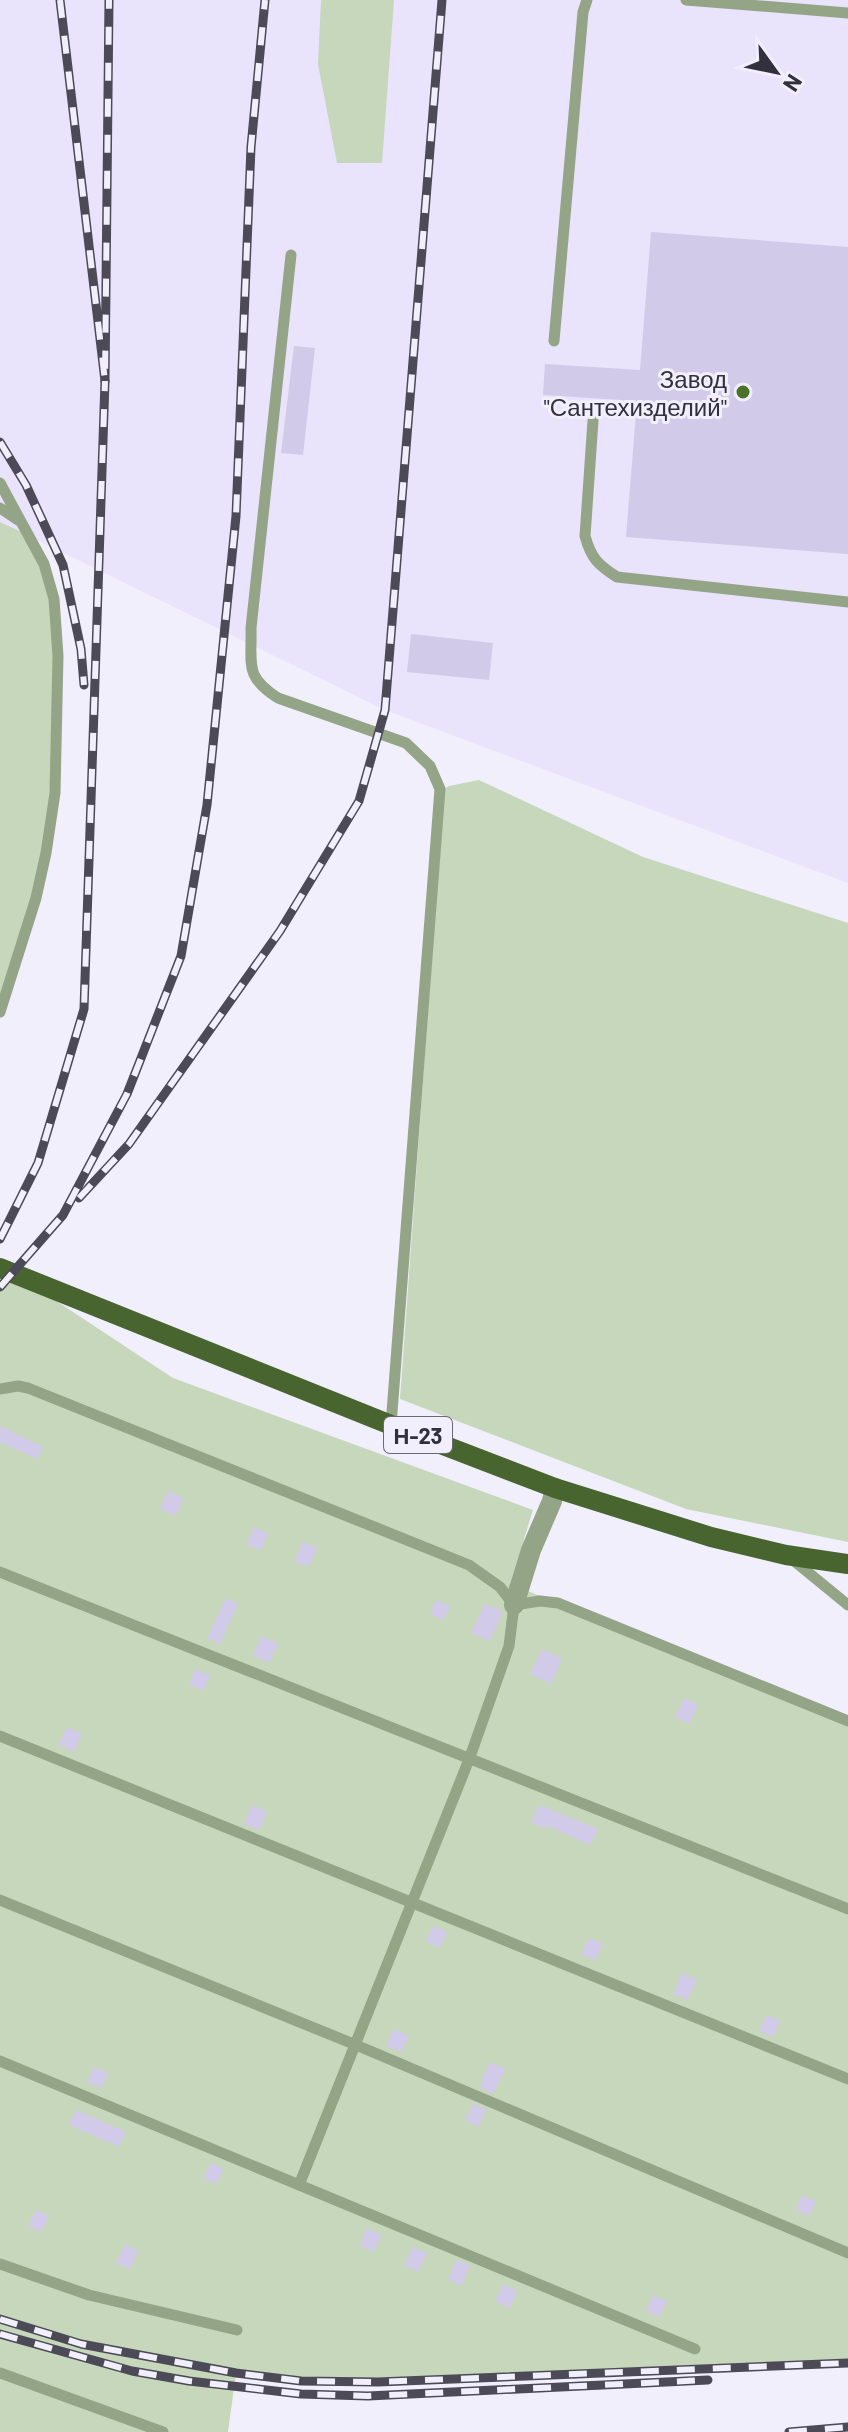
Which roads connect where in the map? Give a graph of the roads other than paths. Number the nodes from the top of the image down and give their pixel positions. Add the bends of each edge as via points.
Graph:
1 (587, 0) edge
2 (686, 0) edge
3 (848, 13) edge
4 (291, 255) dead end
5 (554, 341) dead end
6 (593, 421) dead end
7 (0, 483) edge
8 (0, 508) edge
9 (22, 522) junction
10 (848, 602) edge
11 (0, 1012) edge
12 (0, 1268) edge
13 (0, 1389) edge
14 (391, 1425) junction
15 (555, 1488) junction
16 (786, 1555) junction
17 (848, 1564) edge
18 (0, 1572) edge
19 (514, 1605) junction
20 (848, 1605) edge
21 (848, 1721) edge
22 (0, 1736) edge
23 (470, 1757) junction
24 (0, 1900) edge
25 (412, 1902) junction
26 (848, 1909) edge
27 (356, 2045) junction
28 (0, 2061) edge
29 (848, 2079) edge
30 (299, 2185) junction
31 (848, 2253) edge
32 (0, 2264) edge
33 (237, 2330) dead end
34 (695, 2349) dead end
35 (0, 2373) edge
36 (163, 2432) edge

1 - 5 lane
2 - 3 lane
4 - 14 lane via 251,628 253,676 278,698 406,743 430,766 440,789
6 - 10 lane via 585,536 598,566 617,577
7 - 9 lane
8 - 9 lane
9 - 11 lane via 44,564 54,599 55,793 36,898
12 - 14 main road, Н-23
13 - 19 lane via 28,1388 469,1565 500,1587
14 - 15 main road, Н-23
15 - 16 main road, Н-23
15 - 19 street
16 - 17 main road, Н-23
16 - 20 lane
18 - 23 lane
19 - 21 lane via 558,1603
19 - 23 lane via 509,1646
22 - 25 lane
23 - 25 lane
23 - 26 lane
24 - 27 lane
25 - 27 lane
25 - 29 lane
27 - 30 lane
27 - 31 lane
28 - 30 lane
30 - 34 lane
32 - 33 lane via 89,2295
35 - 36 lane

